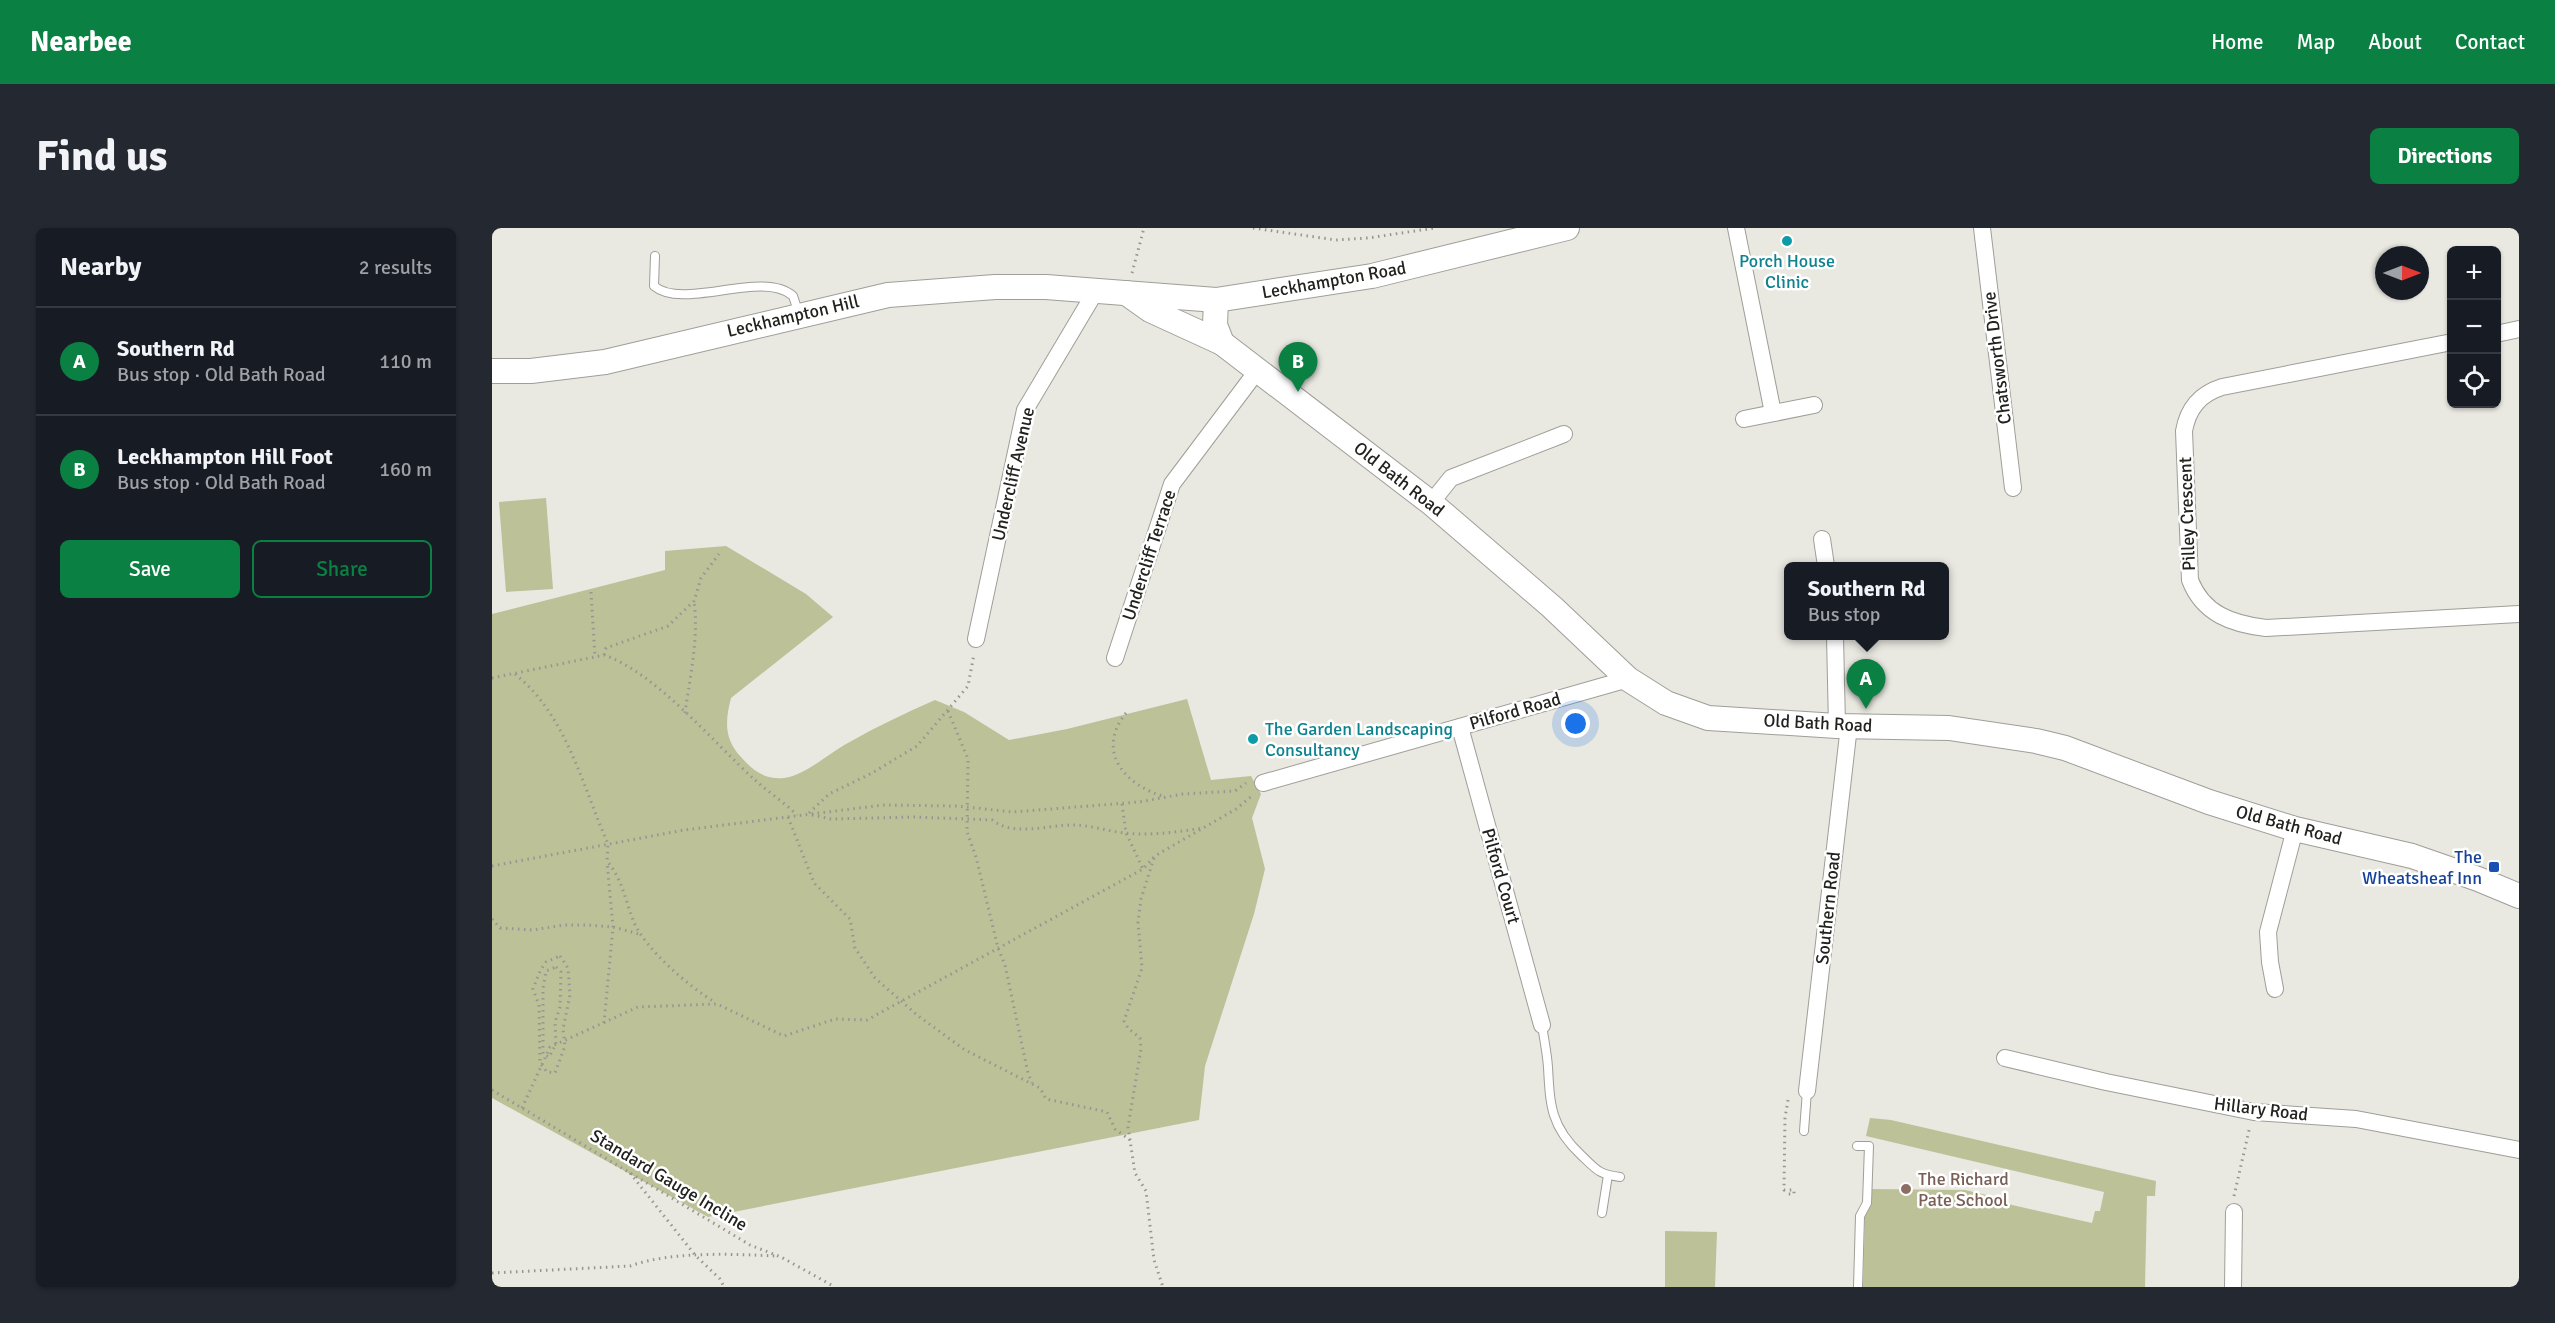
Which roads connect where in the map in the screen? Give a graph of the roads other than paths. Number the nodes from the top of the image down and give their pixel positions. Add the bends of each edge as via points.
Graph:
1 (1567, 228) edge
2 (1736, 228) edge
3 (1982, 228) edge
4 (655, 256) dead end
5 (1097, 290) junction
6 (1126, 292) junction
7 (1216, 300) junction
8 (800, 314) junction
9 (2519, 329) edge
10 (2501, 333) edge
11 (1222, 343) junction
12 (2447, 343) edge
13 (492, 370) edge
14 (1257, 371) junction
15 (1814, 405) dead end
16 (1773, 413) junction
17 (1744, 418) dead end
18 (1564, 434) dead end
19 (2013, 488) dead end
20 (1431, 503) junction
21 (1821, 539) dead end
22 (1826, 562) edge
23 (2519, 614) edge
24 (976, 639) road end
25 (1835, 640) edge
26 (1115, 658) dead end
27 (1628, 679) junction
28 (1843, 726) junction
29 (1460, 727) junction
30 (1256, 785) road end
31 (2295, 828) junction
32 (2519, 897) edge
33 (2275, 989) dead end
34 (1542, 1025) joint
35 (2005, 1058) dead end
36 (1807, 1091) joint
37 (1804, 1131) dead end
38 (1857, 1146) dead end
39 (2519, 1150) edge
40 (1608, 1175) junction
41 (1620, 1178) dead end
42 (2234, 1212) road end
43 (1602, 1213) dead end
44 (1858, 1287) edge
45 (2233, 1287) edge

1 - 7 street, Leckhampton Road via 1372,276
2 - 16 street
3 - 19 street, Chatsworth Drive
4 - 8 lane via 654,286 658,289 674,293 774,287 793,296
5 - 6 street, Leckhampton Road
5 - 8 street, Leckhampton Hill via 944,290 888,295
5 - 24 street, Undercliff Avenue via 1024,410
6 - 7 street, Leckhampton Road
6 - 11 street, Old Bath Road via 1150,310
7 - 11 street via 1215,325
8 - 13 street, Leckhampton Hill via 605,362 531,371
9 - 10 street
11 - 14 street, Old Bath Road
12 - 23 street, Pilley Crescent via 2222,387 2204,395 2190,411 2184,431 2190,580 2198,597 2216,614 2259,627
14 - 20 street, Old Bath Road
14 - 26 street, Undercliff Terrace via 1172,484
15 - 16 street
16 - 17 street
18 - 20 street via 1451,478
20 - 27 street, Old Bath Road via 1552,607
21 - 22 street
25 - 28 street, Southern Road
27 - 28 street, Old Bath Road via 1666,703 1708,718
27 - 29 street, Pilford Road
28 - 31 street, Old Bath Road via 1949,728 2036,741
28 - 36 street, Southern Road
29 - 30 street, Pilford Road
29 - 34 street, Pilford Court
31 - 32 street, Old Bath Road via 2412,856
31 - 33 street via 2268,932
34 - 40 lane via 1554,1120 1574,1148 1601,1174
35 - 39 street, Hillary Road via 2254,1112 2356,1119
36 - 37 lane
38 - 44 lane via 1869,1146 1867,1203 1860,1216
40 - 41 lane
40 - 43 lane
42 - 45 street

